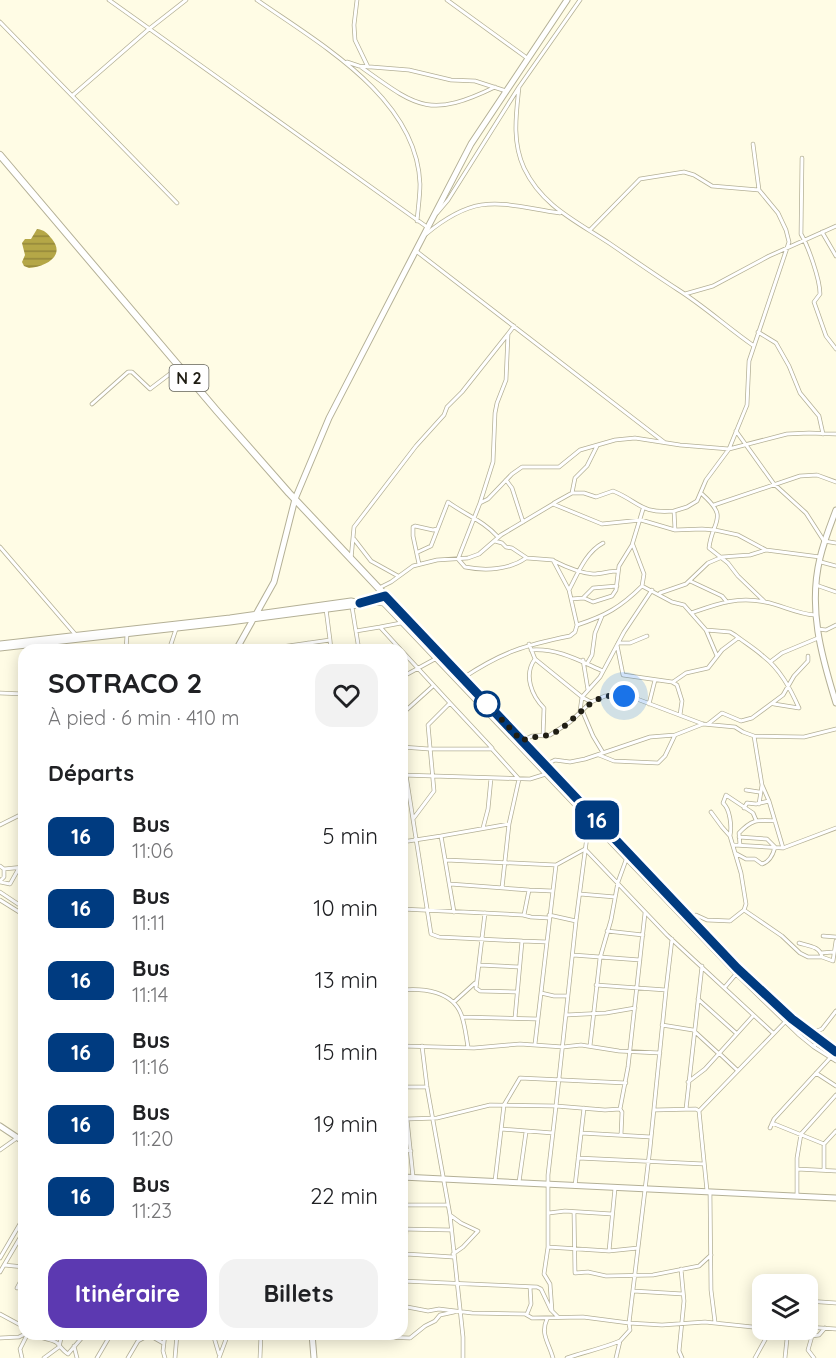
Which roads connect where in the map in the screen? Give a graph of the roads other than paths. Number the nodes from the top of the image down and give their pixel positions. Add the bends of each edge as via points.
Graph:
1 (109, 0) edge
2 (186, 0) edge
3 (257, 0) edge
4 (357, 0) edge
5 (447, 0) edge
6 (567, 0) edge
7 (580, 0) edge
8 (0, 22) edge
9 (149, 29) junction
10 (527, 58) junction
11 (345, 62) junction
12 (359, 66) junction
13 (368, 66) junction
14 (497, 87) junction
15 (519, 87) junction
16 (506, 91) junction
17 (72, 96) junction
18 (753, 144) dead end
19 (0, 155) edge
20 (802, 158) dead end
21 (759, 190) junction
22 (177, 203) dead end
23 (560, 213) junction
24 (435, 214) junction
25 (417, 221) junction
26 (836, 226) edge
27 (429, 228) junction
28 (590, 230) junction
29 (822, 232) junction
30 (425, 235) junction
31 (806, 240) junction
32 (788, 249) junction
33 (416, 250) junction
34 (836, 256) edge
35 (685, 294) junction
36 (514, 326) junction
37 (758, 333) junction
38 (508, 334) junction
39 (754, 346) junction
40 (836, 349) edge
41 (179, 367) junction
42 (92, 404) dead end
43 (736, 431) junction
44 (823, 434) junction
45 (836, 434) edge
46 (665, 443) junction
47 (746, 445) junction
48 (597, 446) junction
49 (729, 449) junction
50 (506, 480) junction
51 (836, 482) edge
52 (774, 484) junction
53 (572, 493) junction
54 (702, 494) junction
55 (295, 499) junction
56 (480, 503) junction
57 (553, 504) junction
58 (714, 505) junction
59 (643, 509) junction
60 (836, 510) edge
61 (674, 512) junction
62 (474, 519) junction
63 (641, 520) junction
64 (834, 521) edge
65 (523, 522) junction
66 (438, 528) junction
67 (675, 530) junction
68 (715, 530) junction
69 (353, 538) junction
70 (498, 538) junction
71 (495, 541) junction
72 (824, 541) junction
73 (603, 543) dead end
74 (836, 543) edge
75 (632, 545) junction
76 (0, 547) edge
77 (766, 550) junction
78 (418, 552) junction
79 (722, 557) junction
80 (526, 558) junction
81 (458, 559) junction
82 (350, 560) junction
83 (553, 560) junction
84 (819, 560) junction
85 (419, 564) junction
86 (836, 566) edge
87 (579, 570) junction
88 (618, 571) junction
89 (398, 576) junction
90 (690, 581) junction
91 (816, 585) junction
92 (617, 586) junction
93 (642, 586) junction
94 (378, 589) junction
95 (569, 590) junction
96 (652, 590) junction
97 (836, 592) edge
98 (659, 593) junction
99 (385, 596) junction
100 (584, 598) junction
101 (571, 599) junction
102 (362, 602) junction
103 (727, 602) junction
104 (765, 602) junction
105 (352, 605) junction
106 (326, 609) junction
107 (691, 613) junction
108 (815, 615) junction
109 (256, 616) junction
110 (602, 616) junction
111 (402, 623) junction
112 (836, 625) edge
113 (578, 626) junction
114 (380, 627) junction
115 (176, 628) junction
116 (816, 628) junction
117 (706, 630) junction
118 (356, 632) junction
119 (127, 634) junction
120 (647, 636) dead end
121 (77, 637) junction
122 (738, 638) junction
123 (818, 638) junction
124 (330, 640) junction
125 (59, 641) junction
126 (308, 643) joint
127 (47, 644) edge
128 (60, 644) edge
129 (126, 644) edge
130 (171, 644) edge
131 (240, 644) edge
132 (303, 644) edge
133 (330, 644) edge
134 (358, 644) edge
135 (396, 644) edge
136 (529, 644) junction
137 (618, 644) junction
138 (0, 646) edge
139 (18, 647) edge
140 (531, 650) junction
141 (717, 656) junction
142 (808, 656) dead end
143 (408, 657) edge
144 (435, 659) junction
145 (535, 659) junction
146 (583, 660) junction
147 (770, 662) junction
148 (587, 663) junction
149 (418, 668) junction
150 (603, 671) junction
151 (408, 674) edge
152 (463, 678) junction
153 (655, 680) junction
154 (672, 682) junction
155 (433, 686) junction
156 (834, 687) edge
157 (788, 688) junction
158 (588, 690) junction
159 (0, 693) edge
160 (18, 694) edge
161 (582, 697) junction
162 (591, 702) junction
163 (450, 703) junction
164 (836, 703) edge
165 (649, 704) junction
166 (774, 704) junction
167 (408, 709) edge
168 (581, 711) junction
169 (681, 715) junction
170 (703, 724) junction
171 (708, 724) junction
172 (836, 729) edge
173 (675, 735) junction
174 (543, 736) junction
175 (753, 736) junction
176 (522, 741) junction
177 (408, 747) edge
178 (429, 749) junction
179 (492, 749) junction
180 (603, 752) junction
181 (598, 754) junction
182 (545, 765) junction
183 (549, 772) junction
184 (408, 775) edge
185 (434, 777) junction
186 (491, 778) junction
187 (519, 778) junction
188 (762, 786) junction
189 (746, 790) dead end
190 (759, 792) junction
191 (408, 795) edge
192 (769, 801) junction
193 (759, 804) junction
194 (744, 808) junction
195 (711, 812) dead end
196 (18, 816) edge
197 (413, 819) junction
198 (756, 820) junction
199 (775, 820) junction
200 (589, 821) junction
201 (509, 824) junction
202 (0, 825) edge
203 (483, 828) junction
204 (836, 828) edge
205 (441, 836) junction
206 (730, 836) junction
207 (739, 837) junction
208 (417, 840) junction
209 (408, 841) edge
210 (733, 845) junction
211 (740, 845) junction
212 (775, 847) junction
213 (783, 848) junction
214 (585, 849) junction
215 (735, 854) junction
216 (626, 859) junction
217 (446, 860) junction
218 (505, 862) junction
219 (556, 864) junction
220 (0, 866) edge
221 (18, 868) edge
222 (4, 869) junction
223 (18, 870) edge
224 (0, 882) edge
225 (618, 882) junction
226 (450, 884) junction
227 (502, 888) junction
228 (529, 890) junction
229 (552, 891) junction
230 (0, 892) edge
231 (580, 894) junction
232 (615, 897) junction
233 (0, 900) edge
234 (18, 904) edge
235 (408, 909) edge
236 (744, 910) junction
237 (18, 911) edge
238 (428, 911) junction
239 (454, 912) junction
240 (485, 913) junction
241 (645, 913) junction
242 (524, 915) junction
243 (549, 916) junction
244 (690, 918) junction
245 (576, 921) junction
246 (607, 931) junction
247 (643, 935) junction
248 (823, 936) dead end
249 (481, 939) junction
250 (672, 939) junction
251 (836, 939) edge
252 (522, 941) junction
253 (547, 942) junction
254 (799, 943) dead end
255 (833, 952) junction
256 (573, 955) junction
257 (822, 955) junction
258 (600, 958) junction
259 (640, 960) junction
260 (834, 962) edge
261 (479, 965) junction
262 (702, 966) junction
263 (520, 967) junction
264 (736, 974) junction
265 (476, 982) junction
266 (596, 985) junction
267 (725, 987) junction
268 (637, 988) junction
269 (408, 990) edge
270 (666, 990) junction
271 (517, 992) junction
272 (541, 993) junction
273 (568, 996) junction
274 (698, 999) junction
275 (454, 1002) junction
276 (635, 1008) junction
277 (836, 1011) edge
278 (593, 1014) junction
279 (566, 1015) junction
280 (753, 1016) junction
281 (462, 1017) junction
282 (515, 1018) junction
283 (538, 1019) junction
284 (785, 1022) junction
285 (663, 1025) junction
286 (693, 1030) junction
287 (801, 1031) junction
288 (773, 1033) junction
289 (736, 1034) junction
290 (811, 1034) junction
291 (818, 1040) junction
292 (535, 1044) junction
293 (408, 1046) edge
294 (422, 1046) junction
295 (590, 1046) junction
296 (562, 1047) junction
297 (814, 1047) junction
298 (468, 1048) junction
299 (630, 1051) junction
300 (836, 1052) edge
301 (660, 1053) junction
302 (719, 1053) junction
303 (830, 1058) junction
304 (836, 1061) edge
305 (738, 1070) junction
306 (816, 1073) junction
307 (559, 1080) junction
308 (688, 1082) junction
309 (626, 1083) junction
310 (836, 1086) edge
311 (408, 1087) edge
312 (427, 1087) junction
313 (836, 1095) edge
314 (504, 1105) junction
315 (556, 1106) junction
316 (584, 1108) junction
317 (621, 1109) junction
318 (686, 1109) junction
319 (654, 1110) junction
320 (699, 1111) junction
321 (433, 1118) junction
322 (408, 1119) edge
323 (772, 1123) junction
324 (0, 1126) edge
325 (771, 1128) dead end
326 (501, 1129) junction
327 (836, 1131) edge
328 (526, 1132) junction
329 (553, 1133) junction
330 (581, 1133) junction
331 (801, 1134) junction
332 (621, 1136) junction
333 (408, 1137) edge
334 (651, 1137) junction
335 (17, 1138) joint
336 (824, 1144) junction
337 (0, 1150) edge
338 (411, 1150) joint
339 (578, 1158) junction
340 (648, 1163) junction
341 (704, 1164) junction
342 (797, 1169) junction
343 (824, 1170) junction
344 (836, 1171) edge
345 (408, 1177) edge
346 (413, 1177) junction
347 (444, 1179) junction
348 (495, 1181) junction
349 (519, 1182) junction
350 (548, 1184) junction
351 (575, 1186) junction
352 (615, 1188) junction
353 (645, 1189) junction
354 (708, 1191) junction
355 (797, 1196) junction
356 (836, 1198) edge
357 (408, 1205) edge
358 (448, 1205) junction
359 (549, 1213) junction
360 (574, 1213) junction
361 (612, 1214) junction
362 (450, 1215) junction
363 (461, 1223) junction
364 (18, 1227) edge
365 (408, 1229) edge
366 (451, 1229) junction
367 (18, 1241) edge
368 (548, 1247) junction
369 (638, 1248) junction
370 (574, 1249) junction
371 (609, 1251) junction
372 (408, 1254) edge
373 (453, 1255) junction
374 (711, 1255) junction
375 (0, 1258) edge
376 (4, 1265) junction
377 (18, 1266) edge
378 (681, 1269) junction
379 (1, 1270) edge
380 (635, 1276) junction
381 (408, 1281) edge
382 (458, 1284) junction
383 (530, 1287) junction
384 (633, 1291) junction
385 (683, 1294) junction
386 (818, 1302) edge
387 (836, 1303) edge
388 (408, 1307) edge
389 (458, 1311) junction
390 (552, 1311) junction
391 (0, 1314) edge
392 (527, 1314) junction
393 (558, 1317) junction
394 (548, 1319) junction
395 (683, 1322) junction
396 (715, 1322) junction
397 (629, 1323) junction
398 (18, 1324) edge
399 (752, 1327) edge
400 (818, 1328) edge
401 (825, 1328) junction
402 (836, 1329) edge
403 (18, 1337) edge
404 (408, 1337) edge
405 (0, 1338) edge
406 (24, 1340) edge
407 (45, 1340) edge
408 (61, 1340) edge
409 (80, 1340) edge
410 (108, 1340) edge
411 (140, 1340) edge
412 (159, 1340) edge
413 (164, 1340) edge
414 (176, 1340) edge
415 (215, 1340) edge
416 (226, 1340) edge
417 (261, 1340) edge
418 (312, 1340) edge
419 (765, 1340) edge
420 (787, 1340) edge
421 (620, 1341) junction
422 (163, 1343) junction
423 (74, 1346) junction
424 (59, 1347) junction
425 (69, 1352) junction
426 (76, 1353) junction
427 (219, 1356) edge
428 (22, 1358) edge
429 (44, 1358) edge
430 (76, 1358) edge
431 (97, 1358) edge
432 (129, 1358) edge
433 (165, 1358) edge
434 (175, 1358) edge
435 (260, 1358) edge
436 (314, 1358) edge
437 (463, 1358) edge
438 (553, 1358) edge
439 (567, 1358) edge
440 (616, 1358) edge
441 (682, 1358) edge
442 (755, 1358) edge
443 (785, 1358) edge
444 (814, 1358) edge

1 - 9 street
2 - 9 street
3 - 11 street
4 - 13 street via 355,40
5 - 10 street
6 - 10 street
7 - 15 street
8 - 17 street
9 - 17 street
9 - 25 street
10 - 16 street
11 - 12 street
11 - 25 street via 387,102 402,128 420,183
12 - 13 street
12 - 14 street via 404,97 432,106 463,101
13 - 14 street
14 - 16 street
15 - 23 street via 515,120 518,150 537,191
15 - 24 street via 448,200
16 - 24 street via 471,144
17 - 22 street
18 - 21 street
19 - 41 main road, N 2
20 - 31 street via 800,231
21 - 28 street via 712,186 684,172 640,179
21 - 32 street via 781,218 789,238
23 - 28 street
23 - 30 street via 507,204 475,205 449,216
24 - 27 street
25 - 27 street
26 - 29 street
27 - 30 street
28 - 35 street
29 - 31 street
29 - 34 street
30 - 33 street
31 - 32 street
31 - 40 street via 820,290 814,302 826,336
32 - 35 street via 713,286
32 - 37 street
33 - 36 street
33 - 55 street via 329,418
35 - 39 street
36 - 38 street
36 - 46 street
37 - 39 street
37 - 44 street via 776,343 800,393 819,416
38 - 56 street via 506,380 495,413 493,462
38 - 69 street via 396,471 354,527
39 - 43 street via 747,367 747,405
41 - 42 street via 150,389 128,372
41 - 55 main road, N 2
43 - 47 street
43 - 49 street
44 - 45 street
44 - 47 street via 787,434
46 - 48 street via 635,438
46 - 49 street
47 - 49 street
47 - 52 street
48 - 50 street via 580,450 559,466 522,467
48 - 53 street via 587,466 575,478
49 - 54 street via 706,480
50 - 56 street
50 - 65 street
51 - 52 street via 807,474
52 - 58 street
52 - 72 street via 806,513
53 - 57 street
53 - 59 street via 596,497 613,491
54 - 58 street
54 - 61 street via 692,505
55 - 82 main road, N 2
55 - 109 street via 274,582
56 - 62 street
57 - 63 street via 602,524
57 - 65 street
58 - 68 street via 718,518
59 - 61 street
59 - 63 street
60 - 64 street
61 - 67 street
62 - 66 street via 448,502
62 - 70 street
62 - 81 street
63 - 67 street
63 - 75 street
64 - 72 street
65 - 70 street
66 - 78 street via 430,547
66 - 78 street via 414,527
67 - 68 street
68 - 77 street via 738,535
68 - 79 street via 709,547
69 - 82 street
69 - 89 street via 371,561
70 - 71 street
71 - 80 street
71 - 81 street via 472,557
72 - 74 street
72 - 84 street
73 - 87 street
75 - 88 street
75 - 93 street via 644,574
76 - 121 street
77 - 79 street
77 - 84 street
78 - 85 street
79 - 90 street via 708,563
79 - 104 street
80 - 81 street via 507,567 480,569 465,567
80 - 83 street
81 - 85 street
82 - 94 main road, N 2
83 - 87 street
83 - 95 street
84 - 86 street
84 - 91 street
85 - 89 street
87 - 88 street via 593,574
87 - 95 street
88 - 92 street
89 - 94 street
90 - 98 street
90 - 103 street
91 - 97 street
91 - 108 street
92 - 100 street via 590,589
92 - 100 street via 612,596 593,602
93 - 96 street
93 - 110 street
94 - 99 main road, N 2
95 - 101 street
96 - 98 street
96 - 137 street
98 - 107 street via 684,605
99 - 102 street
99 - 152 main road, N 2
100 - 101 street
101 - 113 street
102 - 105 street
102 - 109 street
102 - 111 street via 384,605
103 - 104 street
103 - 107 street
104 - 108 street
105 - 106 street
105 - 118 street
106 - 109 street
106 - 124 street
107 - 117 street
108 - 116 street
109 - 115 street
109 - 121 street
109 - 131 street
110 - 113 street
110 - 148 street
111 - 114 street
111 - 144 street
112 - 116 street via 826,630
113 - 136 street via 570,636
114 - 118 street
114 - 135 street
115 - 119 street
115 - 130 street
116 - 123 street
117 - 122 street via 730,632
117 - 141 street
118 - 134 street
119 - 121 street
119 - 129 street
120 - 137 street
121 - 125 street
121 - 138 street
122 - 141 street
122 - 147 street
123 - 147 street
123 - 156 street
124 - 126 street
124 - 133 street
125 - 127 street
125 - 128 street
126 - 132 street
136 - 140 street
136 - 152 street
137 - 150 street
137 - 153 street via 623,675
138 - 139 street
140 - 145 street
140 - 146 street
141 - 154 street via 708,668 686,673
142 - 157 street
143 - 149 street
144 - 149 street
144 - 183 street
145 - 161 street
145 - 174 street via 530,681 535,699 544,708
146 - 148 street
146 - 158 street
147 - 157 street
148 - 150 street
149 - 151 street
149 - 155 street
150 - 158 street
152 - 176 main road, N 2
153 - 154 street
153 - 165 street
154 - 169 street via 680,689
155 - 163 street
155 - 167 street
156 - 164 street
157 - 166 street
157 - 166 street via 799,708
158 - 161 street
159 - 160 street
161 - 162 street
161 - 168 street
162 - 165 street via 620,695
162 - 168 street
163 - 178 street via 428,724
163 - 179 street
165 - 169 street
166 - 171 street via 748,720 722,713
168 - 174 street via 562,728
168 - 180 street
169 - 170 street
170 - 171 street
170 - 173 street
171 - 175 street via 735,727
172 - 175 street via 794,738
173 - 180 street via 650,737
173 - 181 street via 658,763 612,761
174 - 176 street
175 - 188 street
176 - 182 main road, N 2
177 - 178 street
178 - 179 street
178 - 185 street
179 - 187 street
180 - 181 street
181 - 182 street
182 - 183 main road, N 2
183 - 187 street via 536,779
183 - 200 street
183 - 244 main road, N 2
184 - 185 street
185 - 186 street
185 - 197 street via 434,793
186 - 187 street
186 - 203 street
187 - 201 street
188 - 190 street
188 - 192 street
189 - 190 street
190 - 193 street
191 - 197 street
192 - 193 street
192 - 199 street
193 - 194 street via 747,802
194 - 198 street
194 - 206 street via 726,795 723,802 729,815
195 - 206 street
196 - 202 street
197 - 208 street
198 - 199 street
198 - 207 street via 739,832
199 - 213 street
200 - 214 street
200 - 216 street
201 - 203 street
201 - 218 street
203 - 205 street
204 - 213 street
205 - 208 street
205 - 217 street
206 - 210 street
207 - 211 street
207 - 212 street via 767,839
208 - 209 street
208 - 238 street
210 - 211 street
210 - 215 street
211 - 212 street
212 - 213 street
212 - 215 street via 764,864
214 - 219 street
214 - 225 street
214 - 231 street
215 - 236 street via 746,902
216 - 225 street
216 - 264 street
217 - 218 street
217 - 226 street
218 - 219 street
218 - 227 street
219 - 229 street
220 - 222 street
221 - 222 street
222 - 224 street
223 - 224 street via 10,884
225 - 232 street
225 - 241 street
226 - 227 street
226 - 239 street
227 - 228 street
228 - 229 street
228 - 242 street
229 - 243 street
230 - 234 street
231 - 232 street
231 - 245 street
232 - 246 street
233 - 237 street
235 - 238 street
236 - 244 street via 727,921 696,915
236 - 257 street via 800,953 808,957
238 - 239 street
238 - 249 street via 433,935
239 - 240 street
240 - 242 street
240 - 249 street
241 - 247 street
241 - 250 street
242 - 243 street
243 - 245 street
243 - 253 street
244 - 287 main road, N 2
245 - 256 street
246 - 247 street
246 - 258 street
247 - 259 street
248 - 251 street
249 - 252 street
249 - 261 street
250 - 262 street
250 - 270 street
251 - 255 street
252 - 253 street
252 - 263 street
253 - 272 street
254 - 257 street via 815,947
255 - 257 street
255 - 260 street
256 - 258 street
256 - 273 street
257 - 260 street
258 - 259 street
258 - 266 street
259 - 268 street
261 - 263 street
261 - 265 street
262 - 267 street
262 - 274 street
263 - 271 street
264 - 267 street
264 - 284 street
265 - 271 street via 478,991
265 - 275 street
266 - 268 street
266 - 278 street
267 - 280 street
268 - 270 street
268 - 276 street
269 - 275 street via 434,992
270 - 285 street
271 - 282 street
272 - 273 street
272 - 283 street
273 - 279 street
274 - 286 street
274 - 289 street
275 - 281 street
276 - 278 street
276 - 299 street
277 - 290 street via 822,1029
278 - 279 street
278 - 295 street
279 - 296 street
280 - 288 street
280 - 289 street
281 - 282 street
281 - 298 street
282 - 283 street
283 - 292 street
284 - 287 street
284 - 288 street
285 - 286 street
285 - 301 street
286 - 302 street
286 - 308 street
287 - 290 main road, N 2
287 - 297 street
288 - 305 street
289 - 302 street
290 - 291 main road, N 2
291 - 297 street
291 - 300 main road, N 2
292 - 296 street
292 - 298 street
293 - 294 street
294 - 298 street
294 - 312 street
295 - 296 street
295 - 299 street
296 - 307 street
297 - 303 street
299 - 301 street
299 - 309 street
301 - 319 street
302 - 305 street
302 - 308 street
303 - 304 street
303 - 306 street
305 - 320 street
306 - 310 street
306 - 323 street
307 - 309 street
307 - 314 street via 521,1077
307 - 315 street
308 - 318 street
309 - 317 street
311 - 312 street
312 - 321 street
313 - 331 street
314 - 315 street
314 - 321 street via 479,1106
314 - 326 street
315 - 316 street
315 - 329 street
316 - 317 street
316 - 330 street
317 - 332 street
318 - 319 street
318 - 320 street
319 - 334 street
320 - 341 street
321 - 322 street
321 - 347 street
323 - 325 street
323 - 331 street
324 - 335 street
326 - 328 street
326 - 348 street
327 - 336 street
328 - 329 street
328 - 349 street
329 - 350 street
330 - 332 street
330 - 339 street
331 - 336 street
331 - 342 street
332 - 334 street
333 - 338 street
334 - 340 street
335 - 337 street
336 - 343 street
338 - 346 street
339 - 340 street
339 - 351 street
340 - 341 street
340 - 353 street
341 - 354 street
342 - 343 street
342 - 355 street
343 - 344 street
345 - 346 street
346 - 347 street
347 - 348 street
347 - 358 street
348 - 349 street
349 - 350 street
350 - 351 street
350 - 359 street
351 - 352 street
352 - 353 street
352 - 361 street
353 - 354 street
353 - 369 street
354 - 355 street
354 - 374 street
355 - 356 street
357 - 358 street
358 - 362 street
359 - 360 street
359 - 368 street
360 - 361 street
360 - 370 street
361 - 371 street
362 - 363 street
362 - 366 street
363 - 366 street
363 - 373 street via 478,1231
364 - 375 street
365 - 366 street
366 - 373 street
367 - 376 street
368 - 370 street
368 - 390 street via 544,1274 550,1284
369 - 371 street
369 - 380 street
370 - 371 street
370 - 380 street via 575,1273
372 - 373 street
373 - 382 street
374 - 378 street via 702,1264
374 - 396 street
376 - 377 street
376 - 379 street
378 - 380 street
378 - 385 street
380 - 384 street
381 - 382 street
382 - 383 street
382 - 389 street
383 - 390 street via 541,1289
383 - 392 street
384 - 385 street
384 - 397 street
385 - 395 street
386 - 387 street
388 - 389 street
389 - 392 street
389 - 404 street via 438,1316
389 - 437 street
390 - 393 street
391 - 398 street
392 - 394 street
393 - 394 street
393 - 397 street
394 - 438 street via 544,1335
395 - 396 street
395 - 397 street
395 - 441 street via 679,1351
396 - 399 street
397 - 421 street via 630,1330
400 - 401 street
401 - 402 street
401 - 444 street via 810,1341 808,1350
403 - 405 street
406 - 428 street via 20,1349
407 - 424 street
408 - 424 street
409 - 423 street
410 - 431 street
411 - 432 street
412 - 422 street
413 - 422 street
414 - 434 street
415 - 427 street
416 - 427 street
417 - 435 street
418 - 436 street
419 - 442 street
420 - 443 street
421 - 439 street
421 - 440 street
422 - 433 street
423 - 425 street
423 - 426 street
424 - 425 street
424 - 429 street
425 - 426 street
425 - 430 street
426 - 430 street

